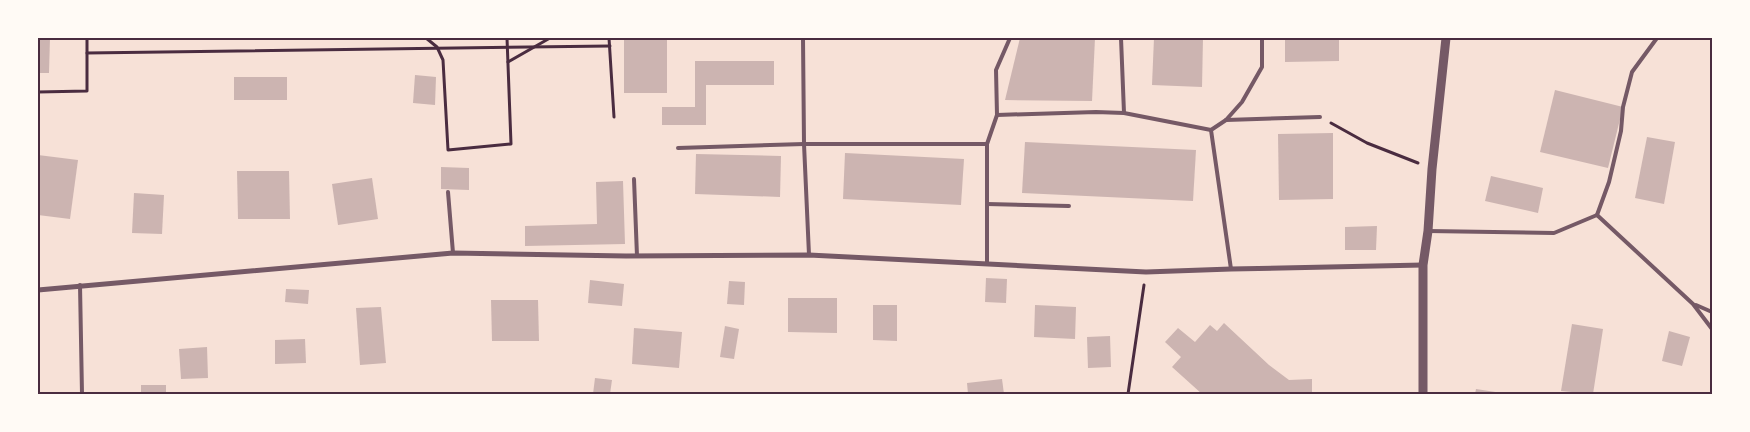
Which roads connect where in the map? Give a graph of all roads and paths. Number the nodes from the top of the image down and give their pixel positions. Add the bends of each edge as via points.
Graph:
1 (87, 38) edge
2 (426, 38) edge
3 (507, 38) edge
4 (550, 38) edge
5 (609, 38) edge
6 (804, 38) edge
7 (1010, 38) edge
8 (1121, 38) edge
9 (1262, 38) edge
10 (1446, 38) edge
11 (1657, 38) edge
12 (507, 46) junction
13 (535, 46) junction
14 (610, 46) junction
15 (438, 47) junction
16 (87, 53) junction
17 (508, 62) junction
18 (38, 92) edge
19 (1124, 113) junction
20 (997, 115) junction
21 (614, 117) dead end
22 (1320, 117) joint
23 (1226, 120) junction
24 (1212, 130) junction
25 (804, 144) junction
26 (987, 144) junction
27 (678, 148) dead end
28 (1432, 169) junction
29 (634, 179) dead end
30 (448, 192) dead end
31 (987, 204) junction
32 (1068, 206) dead end
33 (1597, 215) junction
34 (1428, 231) junction
35 (453, 253) junction
36 (809, 255) junction
37 (637, 256) junction
38 (987, 264) junction
39 (1423, 265) junction
40 (1231, 268) junction
41 (1146, 272) junction
42 (80, 285) junction
43 (38, 290) edge
44 (1694, 304) junction
45 (1712, 312) edge
46 (1712, 329) edge
47 (82, 394) edge
48 (1128, 394) edge
49 (1423, 394) edge

1 - 16 path
2 - 15 path
3 - 12 path
4 - 13 path
5 - 14 path
6 - 25 lane
7 - 20 lane via 996,70
8 - 19 lane
9 - 23 lane via 1262,67 1242,102
10 - 28 street
11 - 33 lane via 1632,72 1609,182
12 - 13 path
12 - 15 path
12 - 17 path
13 - 14 path
13 - 17 path
14 - 21 path
15 - 16 path
15 - 17 path via 443,60 448,150 511,144
16 - 18 path via 87,91
19 - 20 lane
19 - 24 lane
20 - 26 lane
22 - 23 lane
22 - 28 path via 1367,143
23 - 24 lane
24 - 40 lane
25 - 26 lane
25 - 27 lane
25 - 36 lane
26 - 31 lane
28 - 34 street
29 - 37 lane
30 - 35 lane
31 - 32 lane
31 - 38 lane
33 - 34 lane via 1554,233
33 - 44 lane
34 - 39 street
35 - 37 street
35 - 42 street
36 - 37 street
36 - 38 street
38 - 41 street
39 - 40 street
39 - 49 street
40 - 41 street
41 - 48 path
42 - 43 street
42 - 47 lane
44 - 45 lane
44 - 46 lane

